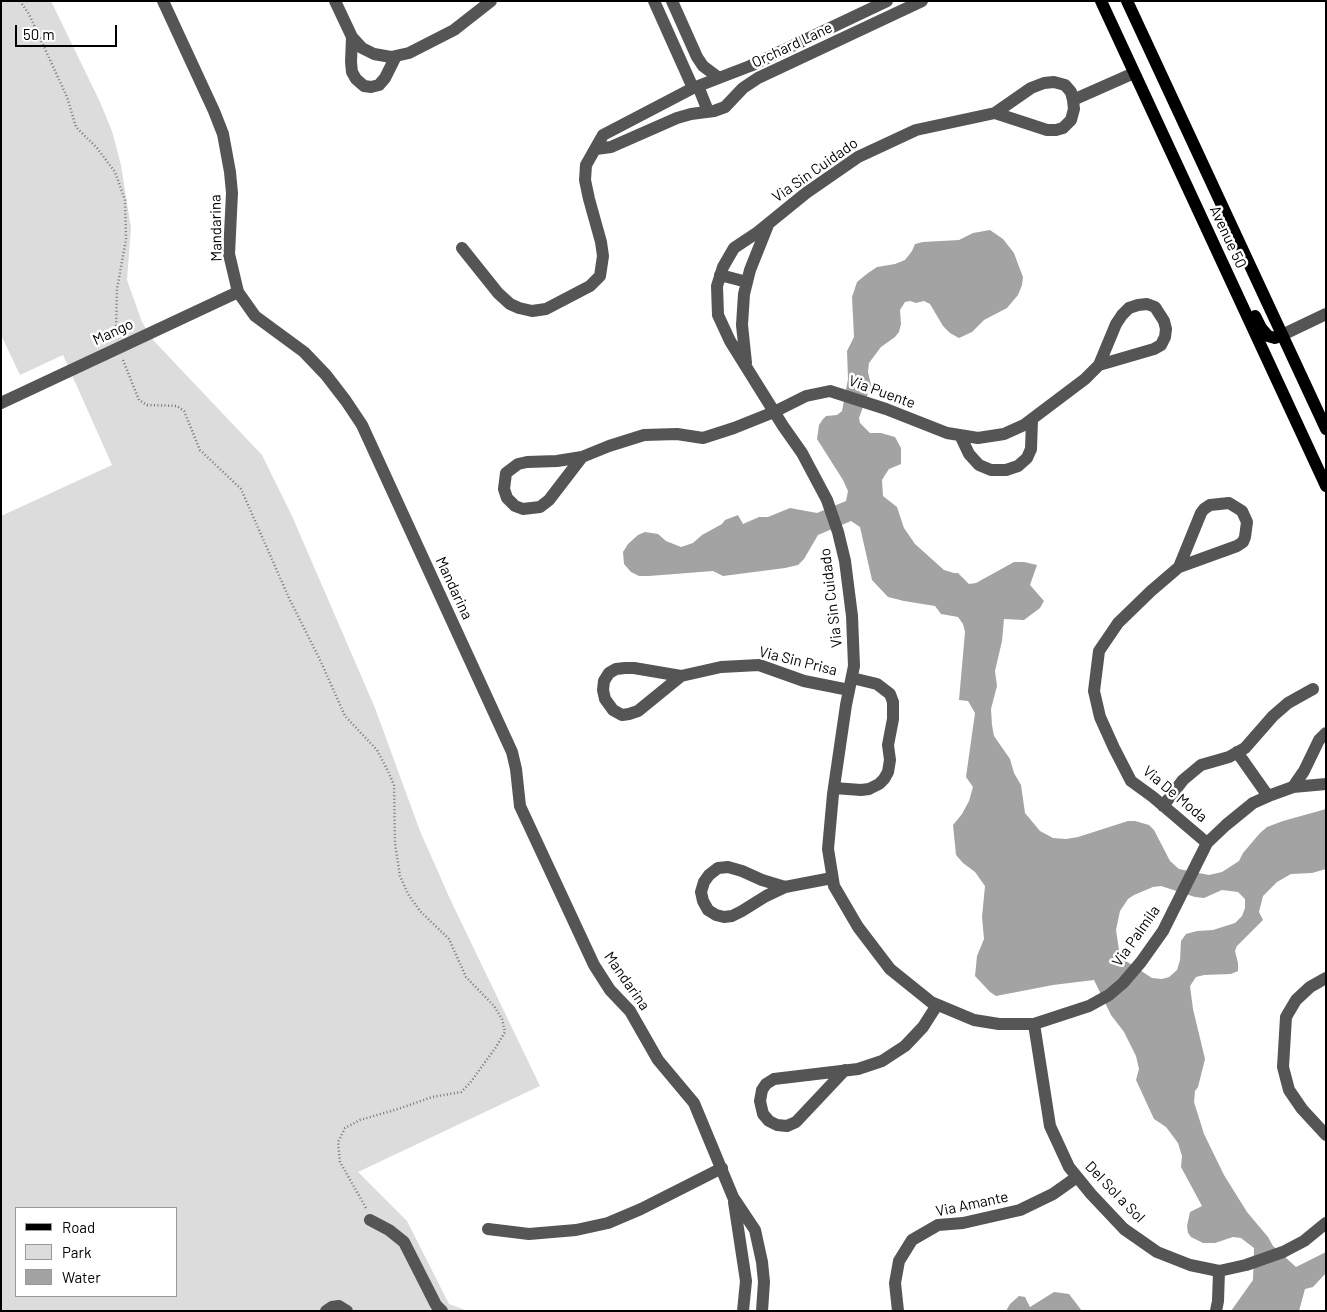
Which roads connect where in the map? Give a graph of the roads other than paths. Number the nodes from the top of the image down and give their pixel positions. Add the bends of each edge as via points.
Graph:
1 (163, 1) edge
2 (335, 1) edge
3 (491, 1) edge
4 (654, 1) edge
5 (672, 1) edge
6 (887, 1) edge
7 (922, 1) edge
8 (1101, 1) edge
9 (1127, 1) edge
10 (352, 37) junction
11 (396, 56) junction
12 (1134, 72) junction
13 (718, 78) junction
14 (695, 87) junction
15 (1073, 100) junction
16 (708, 111) junction
17 (995, 113) junction
18 (596, 149) junction
19 (1184, 181) junction
20 (769, 223) junction
21 (462, 248) dead end
22 (720, 275) junction
23 (747, 282) junction
24 (238, 292) junction
25 (1326, 314) edge
26 (1282, 335) junction
27 (1099, 365) junction
28 (746, 366) junction
29 (1, 403) edge
30 (774, 412) junction
31 (1032, 420) junction
32 (1326, 429) edge
33 (960, 435) junction
34 (582, 457) junction
35 (1326, 486) edge
36 (1179, 567) junction
37 (680, 676) junction
38 (850, 684) junction
39 (1313, 689) dead end
40 (1326, 733) edge
41 (1237, 752) junction
42 (1326, 784) edge
43 (1293, 787) junction
44 (834, 788) junction
45 (1268, 796) junction
46 (1163, 806) junction
47 (1208, 843) junction
48 (832, 878) junction
49 (784, 888) junction
50 (1326, 978) edge
51 (937, 1005) junction
52 (1034, 1024) junction
53 (845, 1070) junction
54 (1326, 1134) edge
55 (722, 1168) junction
56 (1077, 1177) junction
57 (734, 1197) junction
58 (370, 1220) road end
59 (1326, 1222) edge
60 (488, 1229) dead end
61 (1218, 1271) junction
62 (326, 1311) edge
63 (347, 1311) edge
64 (442, 1311) edge
65 (743, 1311) edge
66 (762, 1311) edge
67 (898, 1311) edge
68 (1216, 1311) edge

1 - 24 street, Mandarina via 223,134 232,193 229,254
2 - 10 street
3 - 11 street via 454,30 409,53
4 - 14 street
5 - 13 street via 697,57
6 - 13 street, Orchard Lane
7 - 16 street, Orchard Lane via 758,78 725,107
8 - 12 main road, Avenue 50
9 - 26 main road, Avenue 50
10 - 11 street via 362,48 374,54
10 - 11 street via 352,72 364,86 379,85
12 - 15 street
12 - 19 main road, Avenue 50
13 - 14 street, Orchard Lane
14 - 16 street
14 - 18 street, Orchard Lane via 603,135
15 - 17 street, Via Sin Cuidado via 1065,85 1044,83 1031,88
15 - 17 street via 1071,120 1056,130
16 - 18 street, Orchard Lane via 677,118 610,147
17 - 20 street, Via Sin Cuidado via 916,130 858,157 806,192
18 - 21 street, Orchard Lane via 586,165 585,180 603,256 600,276 590,286 546,309 532,311 519,308 498,293
19 - 26 main road via 1223,248 1261,328 1268,336
19 - 35 main road, Avenue 50
20 - 22 street, Via Sin Cuidado via 734,248
20 - 23 street, Via Sin Cuidado
22 - 23 street
22 - 28 street, Via Sin Cuidado via 718,315
23 - 28 street, Via Sin Cuidado via 742,325
24 - 29 street, Mango
24 - 55 street, Mandarina via 255,316 304,352 326,375 362,425 512,752 520,806 594,965 610,990 630,1011 658,1060 694,1103
25 - 26 street
26 - 32 main road, Avenue 50
27 - 27 street, Via Puente via 1161,345 1166,329 1155,307 1138,304 1122,315
27 - 31 street, Via Puente
28 - 30 street, Via Sin Cuidado
30 - 33 street, Via Puente via 806,396 830,391
30 - 34 street, Via Puente via 703,438 677,434 644,435
30 - 38 street, Via Sin Cuidado via 802,453 829,506 838,532 852,616 854,666
31 - 33 street, Via Puente via 1004,434 978,438
31 - 33 street via 1031,449 1027,458 1006,470 991,470 979,465 969,454
34 - 34 street, Via Puente via 527,462 511,468 504,480 507,498 523,509 540,507
36 - 36 street, Via De Moda via 1243,542 1246,522 1242,511 1229,503 1204,508
36 - 46 street, Via De Moda via 1151,590 1108,637 1099,651 1094,690 1100,717 1131,781
37 - 37 street, Via Sin Prisa via 634,668 616,669 604,680 605,699 613,710 629,714 649,703
37 - 38 street, Via Sin Prisa via 720,667 759,665 804,681
38 - 44 street, Via Sin Cuidado
38 - 44 street, Via Sin Prisa via 877,684 890,694 893,702 888,745 890,760 884,779 869,789
39 - 41 street via 1283,707 1245,748
40 - 43 street
41 - 45 street
41 - 46 street via 1201,765
42 - 43 street, Via Palmila
43 - 45 street, Via Palmila
44 - 48 street, Via Sin Cuidado via 828,849
45 - 47 street, Via Palmila via 1253,803
46 - 47 street, Via De Moda
47 - 52 street, Via Palmila via 1163,931 1123,983 1089,1006
48 - 49 street
48 - 51 street, Via Palmila via 858,927 890,969
49 - 49 street via 728,867 718,868 709,875 702,892 708,910 724,917 742,912
50 - 54 street via 1296,1000 1286,1017 1283,1067 1289,1090
51 - 52 street, Via Palmila via 974,1020
51 - 53 street via 905,1046 882,1061
52 - 56 street, Del Sol a Sol via 1050,1126
53 - 53 street via 774,1079 762,1090 763,1114 778,1125 796,1122
55 - 57 street, Mandarina
55 - 60 street via 608,1223 576,1230 529,1234
56 - 61 street, Del Sol a Sol via 1124,1229 1157,1252 1190,1265
56 - 67 street, Via Amante via 1053,1194 1020,1210 938,1226 912,1240 899,1261 894,1283
57 - 65 street, Mandarina via 746,1281
57 - 66 street, Mandarina via 755,1230 758,1242 764,1282
58 - 64 street via 404,1242
59 - 61 street, Del Sol a Sol via 1304,1241 1283,1252
61 - 68 street
62 - 63 street via 332,1306

